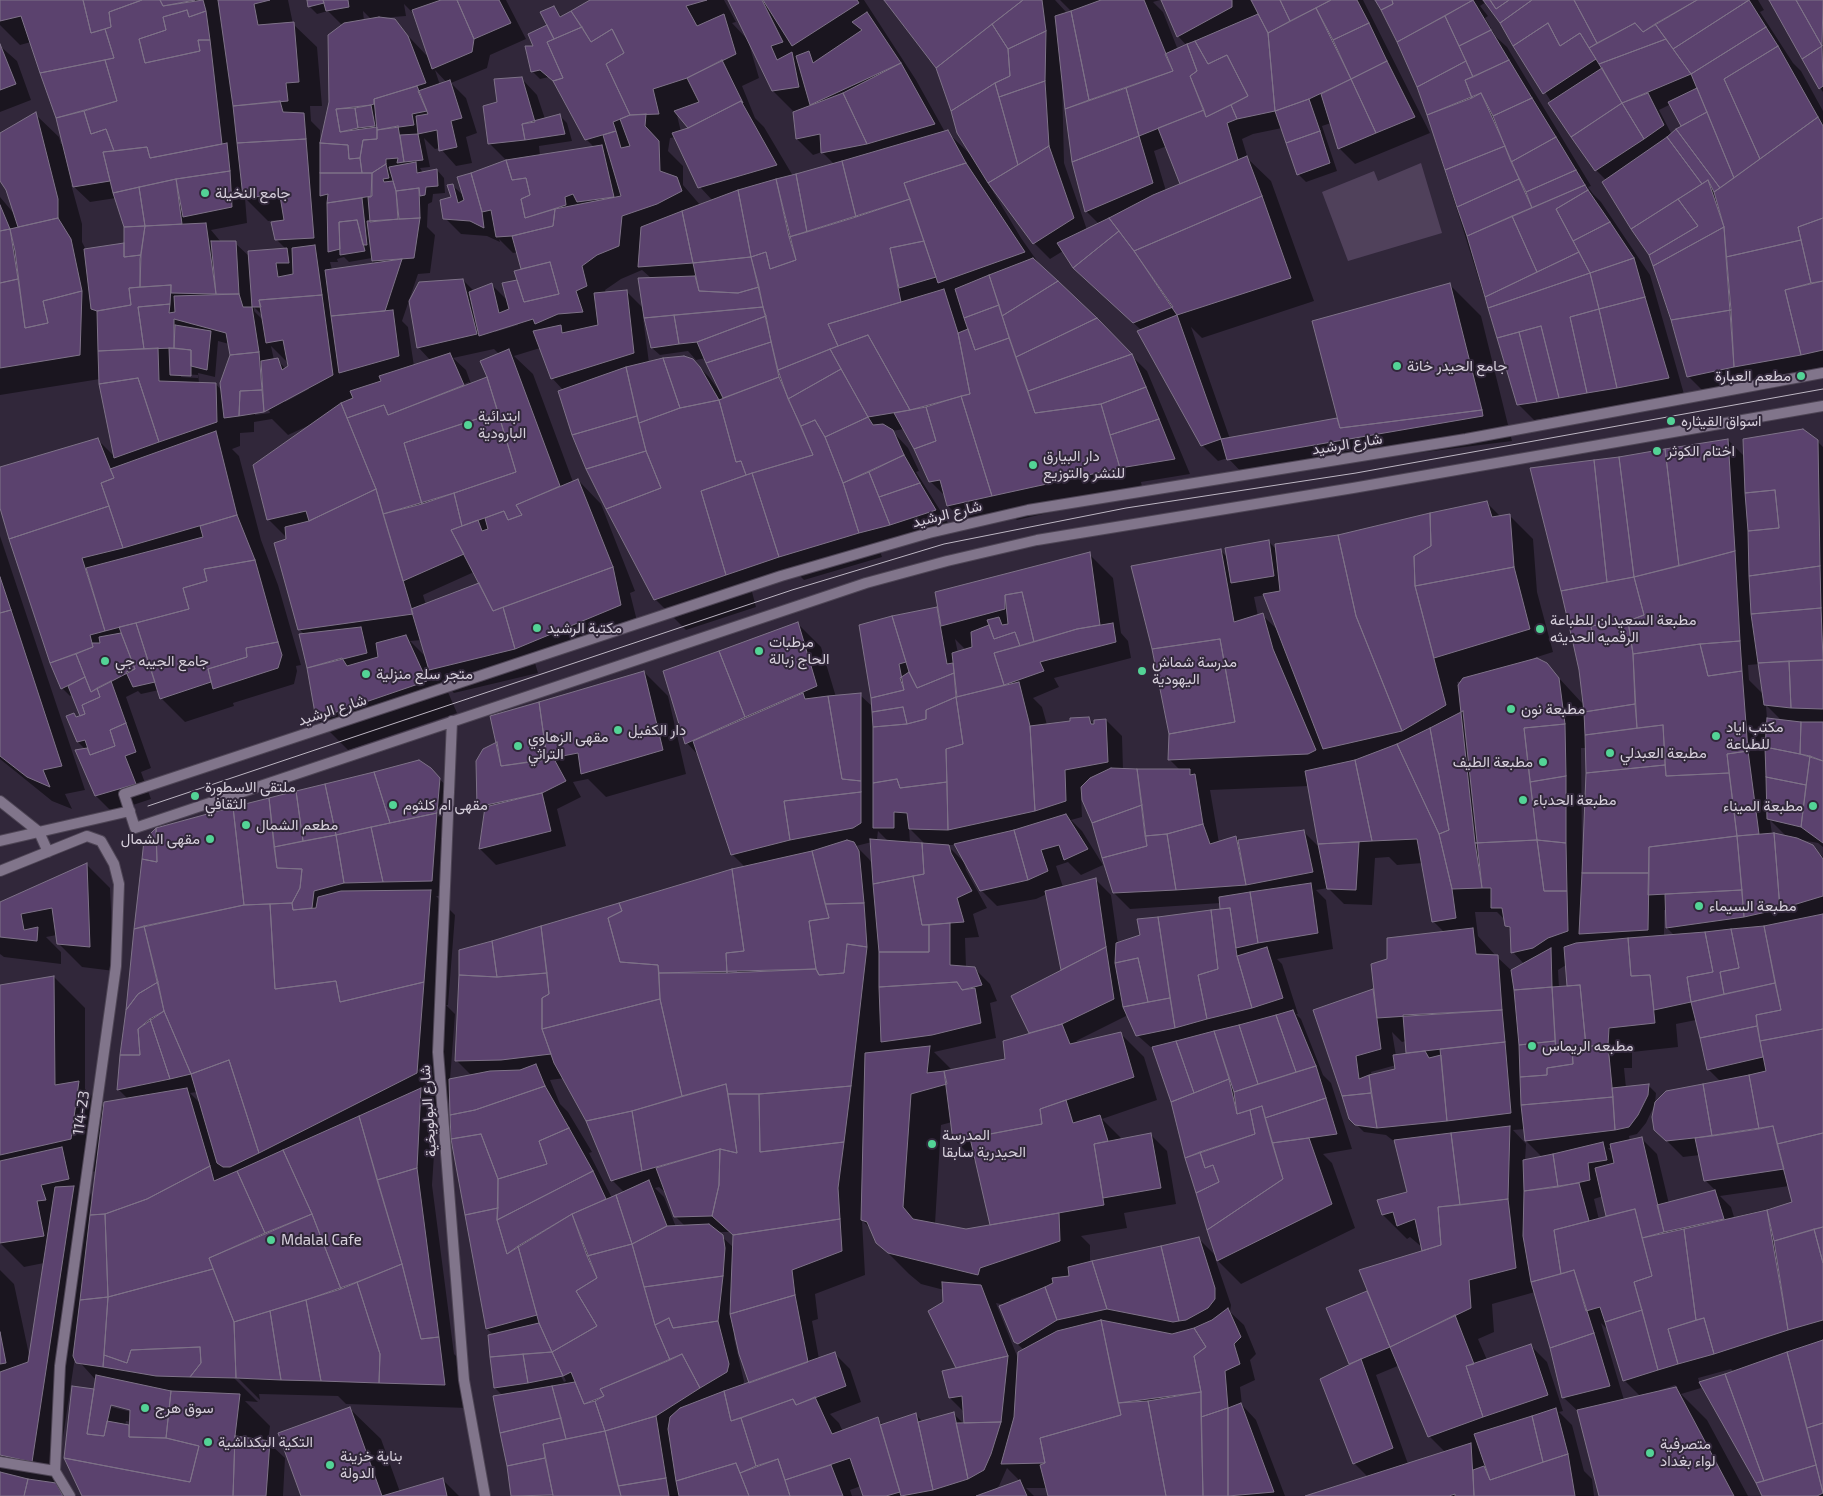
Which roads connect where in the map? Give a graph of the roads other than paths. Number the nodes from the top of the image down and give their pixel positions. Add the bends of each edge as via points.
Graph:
1 (1823, 373) edge
2 (1823, 406) edge
3 (452, 721) junction
4 (0, 801) edge
5 (130, 811) junction
6 (39, 832) junction
7 (0, 841) edge
8 (48, 852) junction
9 (0, 871) edge
10 (0, 1462) edge
11 (55, 1471) junction
12 (70, 1496) edge
13 (486, 1496) edge

1 - 5 street, شارع الرشيد via 1466,440 1028,510 928,533 781,576 124,794
2 - 3 street via 1019,544 866,583
3 - 5 street via 135,828
3 - 13 street, شارع البولويخية via 438,1052 464,1380
4 - 6 street
5 - 6 street
6 - 7 street
6 - 8 street
8 - 9 street, 114-23
8 - 11 street, 114-23 via 86,836 101,841 114,864 120,884 114,975 60,1366
10 - 11 street
11 - 12 street

